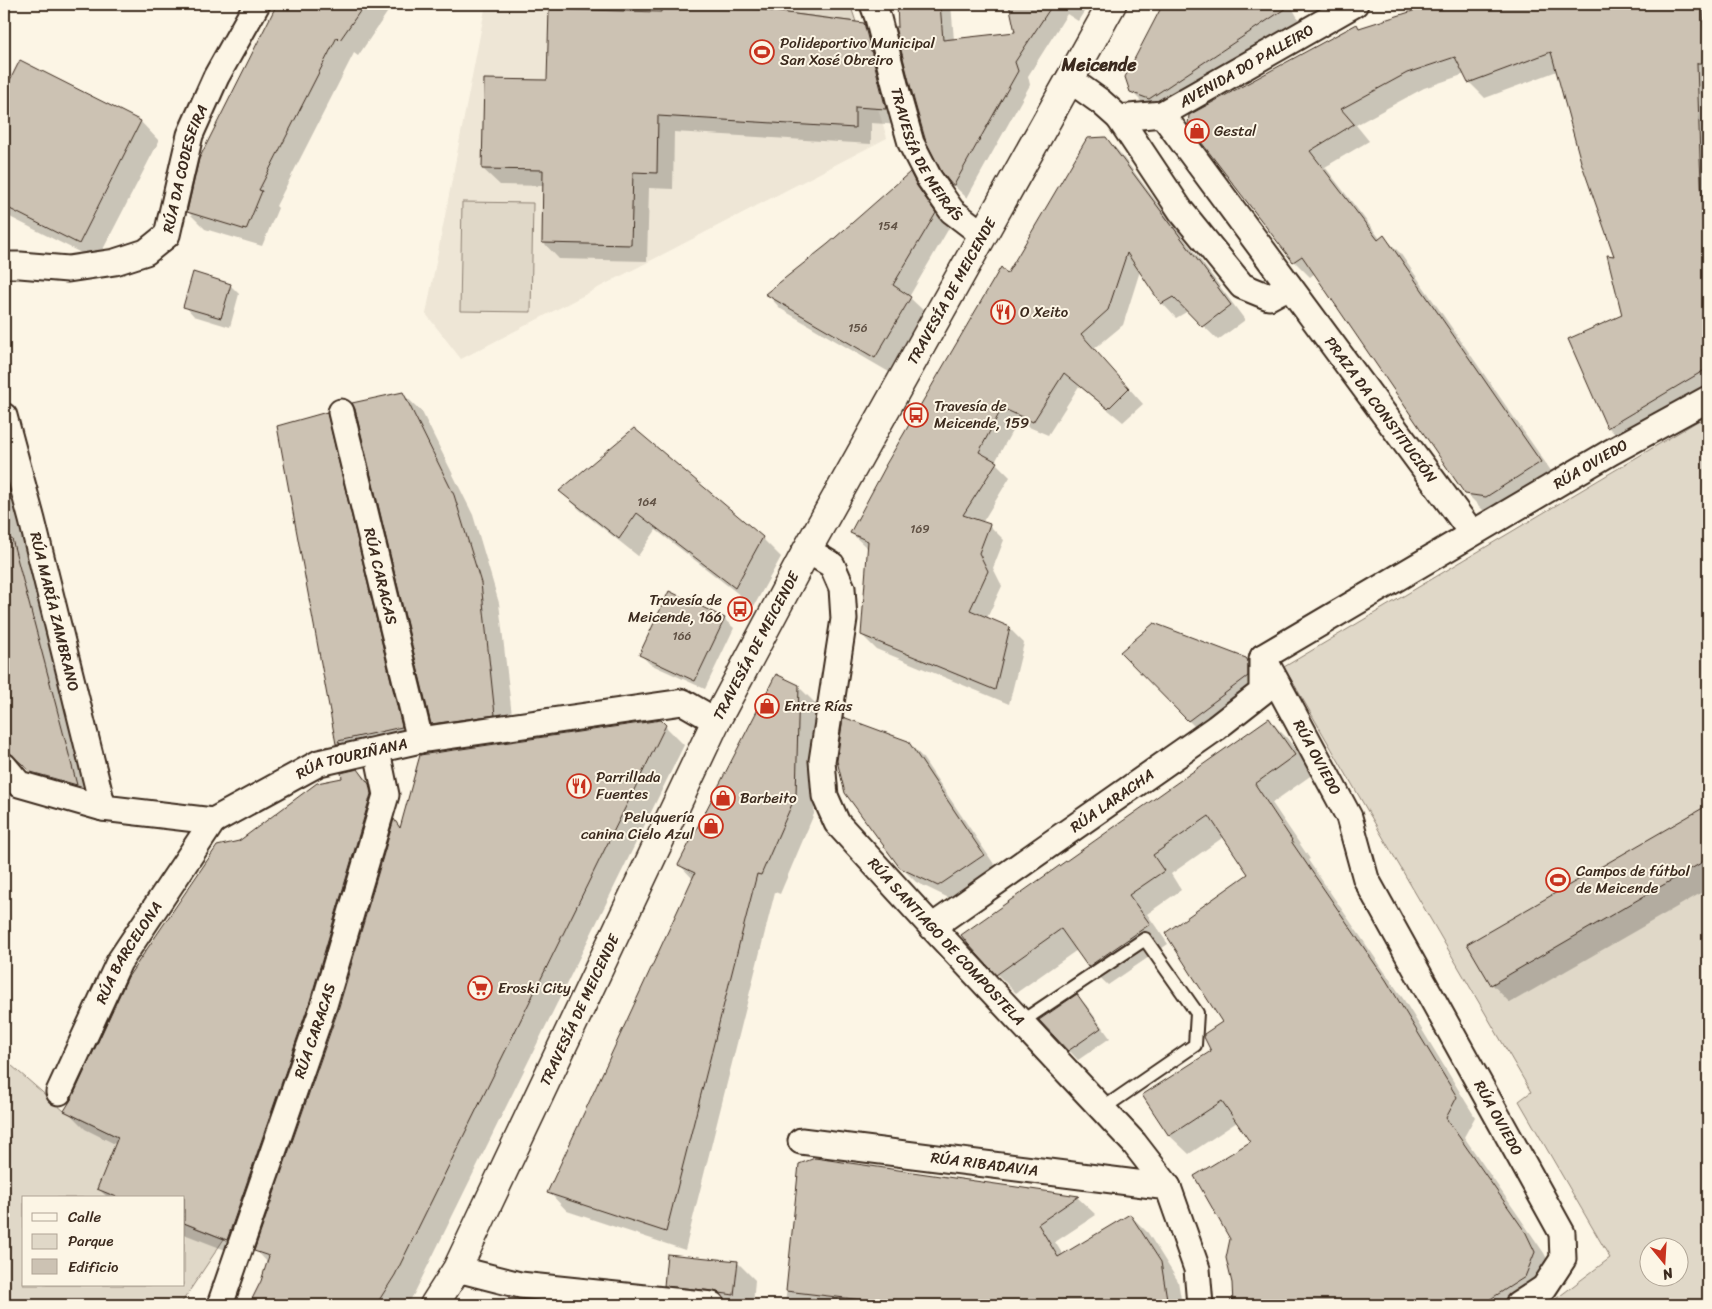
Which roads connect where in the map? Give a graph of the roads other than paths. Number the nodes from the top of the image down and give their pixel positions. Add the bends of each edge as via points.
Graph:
1 (257, 4) edge
2 (873, 4) edge
3 (1112, 4) edge
4 (1355, 4) edge
5 (1069, 79) junction
6 (1162, 114) junction
7 (1120, 118) junction
8 (982, 234) junction
9 (4, 265) edge
10 (1289, 286) junction
11 (1708, 399) edge
12 (341, 412) dead end
13 (4, 416) edge
14 (1472, 534) junction
15 (807, 550) junction
16 (1262, 657) junction
17 (716, 721) junction
18 (420, 740) junction
19 (377, 751) junction
20 (9, 780) edge
21 (103, 808) junction
22 (213, 821) junction
23 (932, 927) junction
24 (1021, 1022) junction
25 (59, 1092) dead end
26 (1102, 1109) junction
27 (801, 1140) dead end
28 (1168, 1187) junction
29 (457, 1269) junction
30 (220, 1305) edge
31 (434, 1305) edge
32 (712, 1305) edge
33 (1200, 1305) edge
34 (1518, 1305) edge

1 - 9 street, RÚA DA CODESEIRA via 216,77 190,136 167,234 146,252 115,262 68,270
2 - 8 street, TRAVESÍA DE MEIRÁS via 911,143 929,178 952,211
3 - 5 main road, TRAVESÍA DE MEICENDE
4 - 6 street, AVENIDA DO PALLEIRO
5 - 7 street
5 - 8 main road, TRAVESÍA DE MEICENDE
6 - 7 street
6 - 10 street, PRAZA DA CONSTITUCIÓN
7 - 10 street via 1181,211 1242,286 1269,297
8 - 15 main road, TRAVESÍA DE MEICENDE
10 - 14 street, PRAZA DA CONSTITUCIÓN
11 - 14 street, RÚA OVIEDO
12 - 18 street, RÚA CARACAS
13 - 21 street, RÚA MARÍA ZAMBRANO
14 - 16 street, RÚA OVIEDO
15 - 17 main road, TRAVESÍA DE MEICENDE
15 - 23 street, RÚA SANTIAGO DE COMPOSTELA via 832,565 842,588 844,619 822,760 826,796 837,823
16 - 23 street, RÚA LARACHA via 1262,692 1216,728
16 - 34 street, RÚA OVIEDO via 1349,817 1366,879 1562,1233 1563,1259 1544,1288
17 - 18 street, RÚA TOURIÑANA via 683,702
17 - 29 main road, TRAVESÍA DE MEICENDE
18 - 19 street, RÚA TOURIÑANA
19 - 22 street, RÚA TOURIÑANA via 319,763
19 - 30 street, RÚA CARACAS via 386,796 324,1006
20 - 21 street
21 - 22 street
22 - 25 street, RÚA BARCELONA via 119,962
23 - 24 street, RÚA SANTIAGO DE COMPOSTELA
24 - 26 street, RÚA SANTIAGO DE COMPOSTELA
24 - 26 lane via 1145,939 1196,1013 1195,1045
26 - 28 street, RÚA SANTIAGO DE COMPOSTELA
27 - 28 street, RÚA RIBADAVIA
28 - 33 street, RÚA SANTIAGO DE COMPOSTELA via 1197,1269
29 - 31 main road, TRAVESÍA DE MEICENDE
29 - 32 street via 520,1285

